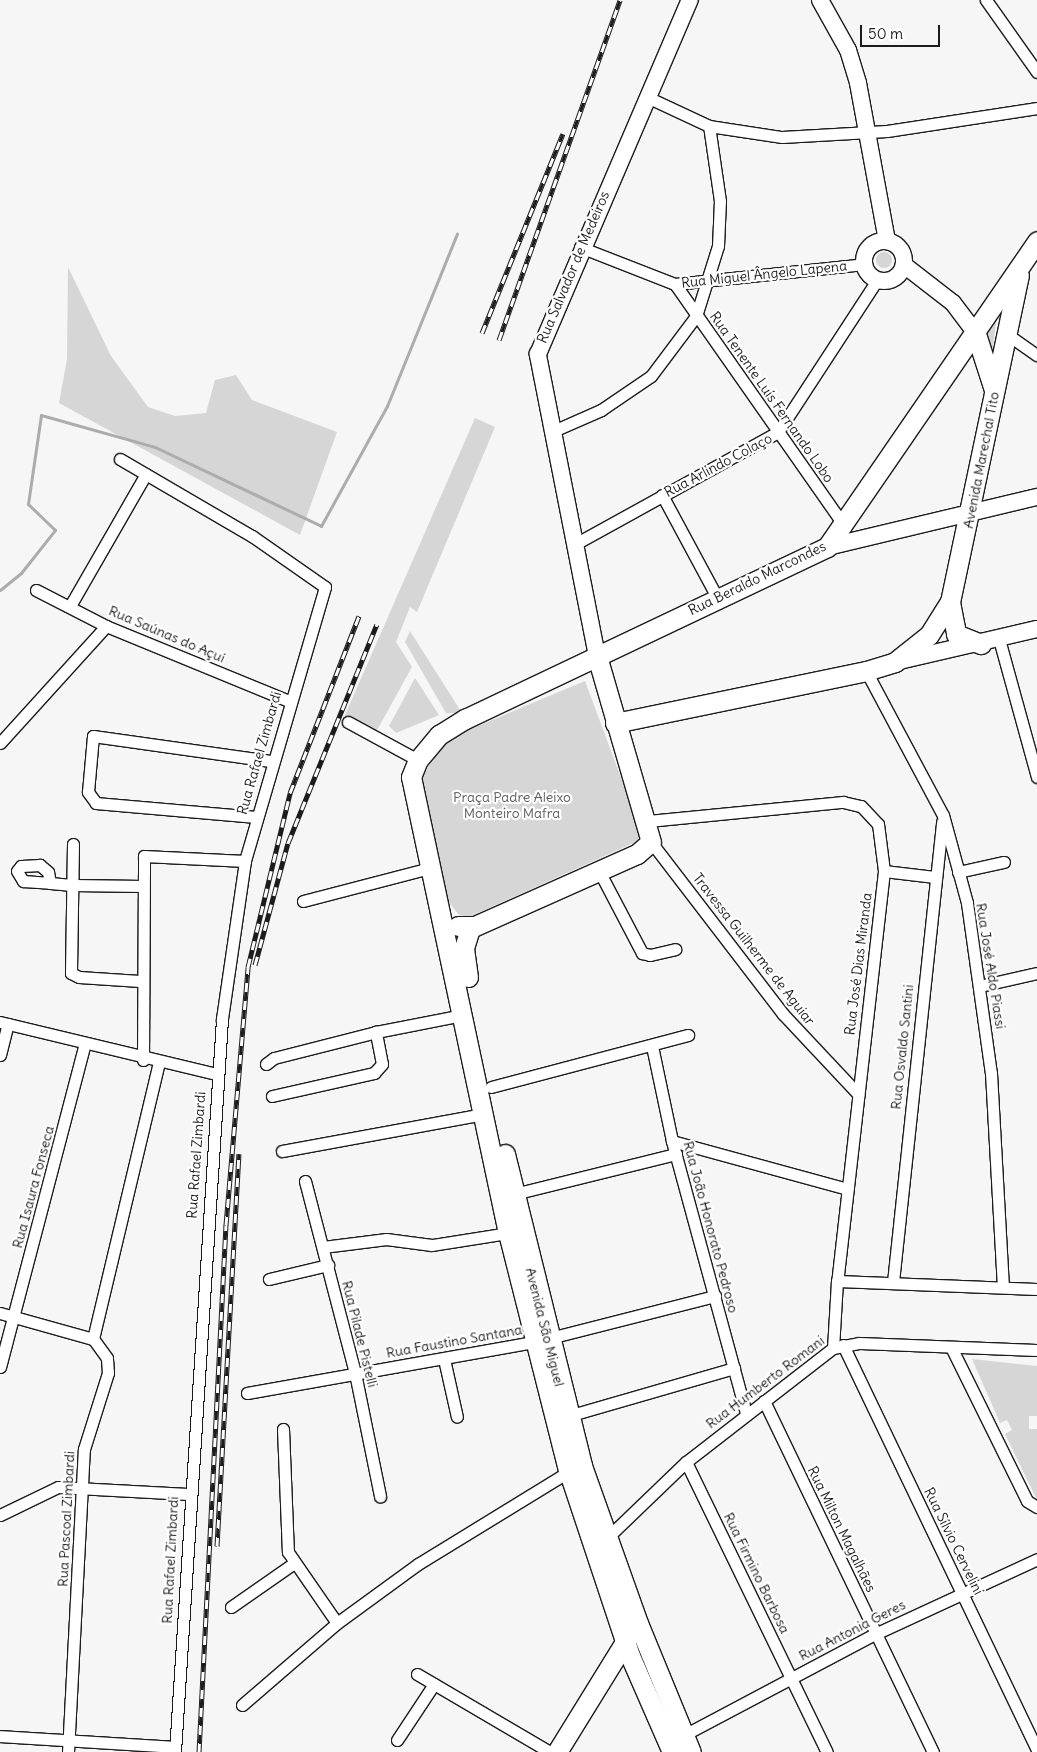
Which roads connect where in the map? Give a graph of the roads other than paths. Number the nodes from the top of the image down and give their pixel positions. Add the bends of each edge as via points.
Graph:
1 (690, 0) edge
2 (820, 0) edge
3 (986, 0) edge
4 (1037, 72) edge
5 (647, 97) junction
6 (1037, 108) edge
7 (709, 126) junction
8 (870, 132) junction
9 (887, 241) junction
10 (1037, 241) edge
11 (580, 247) junction
12 (864, 264) junction
13 (904, 264) junction
14 (1021, 266) junction
15 (710, 280) junction
16 (877, 280) junction
17 (675, 284) junction
18 (696, 316) junction
19 (976, 334) junction
20 (1008, 335) junction
21 (1037, 355) edge
22 (994, 394) junction
23 (551, 432) junction
24 (778, 432) junction
25 (120, 459) dead end
26 (146, 474) junction
27 (662, 496) junction
28 (1037, 497) edge
29 (972, 510) junction
30 (845, 527) junction
31 (577, 542) junction
32 (827, 547) junction
33 (36, 590) dead end
34 (717, 597) junction
35 (950, 602) junction
36 (70, 606) junction
37 (106, 626) junction
38 (1037, 629) edge
39 (999, 639) junction
40 (981, 644) junction
41 (597, 656) junction
42 (895, 662) junction
43 (866, 671) junction
44 (289, 701) junction
45 (348, 722) dead end
46 (615, 724) junction
47 (0, 743) edge
48 (418, 760) junction
49 (272, 761) junction
50 (1037, 776) edge
51 (943, 815) junction
52 (256, 817) junction
53 (648, 821) junction
54 (651, 842) junction
55 (73, 844) dead end
56 (245, 861) junction
57 (1004, 862) dead end
58 (430, 868) junction
59 (599, 871) junction
60 (884, 871) junction
61 (958, 872) junction
62 (935, 877) junction
63 (50, 884) dead end
64 (72, 885) junction
65 (143, 886) junction
66 (303, 901) dead end
67 (441, 904) junction
68 (470, 928) junction
69 (675, 949) dead end
70 (1037, 973) edge
71 (140, 981) junction
72 (980, 986) junction
73 (463, 1015) junction
74 (4, 1023) edge
75 (376, 1032) junction
76 (688, 1035) dead end
77 (85, 1043) junction
78 (652, 1046) junction
79 (0, 1055) edge
80 (143, 1060) junction
81 (159, 1063) junction
82 (266, 1064) dead end
83 (216, 1074) junction
84 (491, 1088) junction
85 (858, 1094) junction
86 (272, 1096) dead end
87 (484, 1114) junction
88 (672, 1141) junction
89 (282, 1151) dead end
90 (676, 1154) junction
91 (305, 1181) dead end
92 (848, 1189) junction
93 (514, 1194) junction
94 (508, 1233) junction
95 (323, 1247) junction
96 (328, 1265) junction
97 (269, 1279) dead end
98 (837, 1281) junction
99 (893, 1282) junction
100 (1002, 1286) junction
101 (1037, 1289) edge
102 (715, 1296) junction
103 (0, 1313) edge
104 (14, 1317) junction
105 (93, 1339) junction
106 (541, 1340) junction
107 (838, 1346) junction
108 (952, 1349) junction
109 (1037, 1350) edge
110 (444, 1358) junction
111 (0, 1367) edge
112 (734, 1368) junction
113 (355, 1373) junction
114 (247, 1393) dead end
115 (764, 1401) junction
116 (746, 1414) junction
117 (568, 1416) junction
118 (457, 1417) dead end
119 (283, 1429) dead end
120 (686, 1462) junction
121 (575, 1468) junction
122 (83, 1489) junction
123 (188, 1494) junction
124 (380, 1496) dead end
125 (1037, 1507) edge
126 (0, 1515) edge
127 (608, 1537) junction
128 (1037, 1559) edge
129 (294, 1563) junction
130 (962, 1593) junction
131 (231, 1608) dead end
132 (337, 1623) junction
133 (638, 1623) junction
134 (875, 1634) junction
135 (625, 1642) junction
136 (416, 1674) dead end
137 (791, 1677) junction
138 (434, 1684) junction
139 (242, 1705) dead end
140 (0, 1736) edge
141 (397, 1740) dead end
142 (687, 1744) edge
143 (69, 1746) edge
144 (175, 1749) edge
145 (1037, 1750) edge
146 (550, 1752) edge
147 (557, 1752) edge
148 (672, 1752) edge
149 (827, 1752) edge
150 (933, 1752) edge

1 - 5 main road, Rua Salvador de Medeiros
2 - 8 main road via 848,50
3 - 4 street
5 - 7 street
5 - 11 main road, Rua Salvador de Medeiros
6 - 8 street
7 - 8 street via 782,136
7 - 15 street via 720,200
8 - 9 main road
9 - 12 main road via 870,246
9 - 13 main road via 901,249
10 - 14 main road, Avenida Marechal Tito
11 - 17 street, Rua Miguel Ângelo Lapena
11 - 23 main road, Rua Salvador de Medeiros via 538,354
12 - 15 street, Rua Miguel Ângelo Lapena
12 - 16 main road
13 - 16 main road via 894,278
13 - 19 main road via 953,303
14 - 19 main road, Rua Beraldo Marcondes
14 - 20 main road, Avenida Marechal Tito
15 - 17 street, Rua Miguel Ângelo Lapena
15 - 18 street
16 - 24 street, Rua Arlindo Colaço
17 - 18 street, Rua Tenente Luís Fernando Lobo
18 - 23 street via 644,382 601,410
18 - 24 street, Rua Tenente Luís Fernando Lobo
19 - 22 main road
19 - 30 main road, Rua Beraldo Marcondes
20 - 21 street
20 - 22 main road, Avenida Marechal Tito
22 - 29 main road, Avenida Marechal Tito
23 - 31 main road, Rua Salvador de Medeiros
24 - 27 street, Rua Arlindo Colaço
24 - 30 street, Rua Tenente Luís Fernando Lobo
25 - 26 street
26 - 36 street
26 - 44 street, Rua Rafael Zimbardi via 325,587
27 - 31 street, Rua Arlindo Colaço
27 - 34 street
28 - 29 main road
29 - 32 main road
29 - 35 main road, Avenida Marechal Tito
30 - 32 main road, Rua Beraldo Marcondes
31 - 41 main road, Rua Salvador de Medeiros
32 - 34 main road, Rua Beraldo Marcondes
33 - 36 street, Rua Saúnas do Açuí
34 - 41 main road, Rua Beraldo Marcondes
35 - 40 main road via 956,634
35 - 42 main road, Avenida Marechal Tito via 929,635
36 - 37 street, Rua Saúnas do Açuí
37 - 44 street, Rua Saúnas do Açuí
37 - 47 street
38 - 39 main road, Avenida Marechal Tito
39 - 40 main road, Avenida Marechal Tito
39 - 50 street
40 - 42 main road, Avenida Marechal Tito
41 - 46 main road, Rua Salvador de Medeiros
41 - 48 main road, Rua Beraldo Marcondes via 465,719 439,735
42 - 43 main road, Avenida Marechal Tito
43 - 46 main road, Avenida Marechal Tito
43 - 51 street, Rua José Aldo Piassi
44 - 49 street, Rua Rafael Zimbardi
45 - 48 street
46 - 53 main road
48 - 58 main road, Avenida São Miguel via 410,786
49 - 52 street, Rua Rafael Zimbardi
49 - 52 street via 93,736 90,799 135,810
51 - 61 street, Rua José Aldo Piassi
51 - 62 street, Rua Osvaldo Santini
52 - 56 street, Rua Rafael Zimbardi
53 - 54 main road
53 - 60 street, Rua José Dias Miranda via 854,803 870,812 878,824
54 - 59 main road via 647,849
54 - 85 street, Travessa Guilherme de Aguiar via 784,1014
55 - 64 street
56 - 65 street via 149,853 143,858
56 - 83 street, Rua Rafael Zimbardi
57 - 61 street
58 - 66 street
58 - 67 main road, Avenida São Miguel
59 - 68 main road
59 - 69 street via 642,953 650,955
60 - 62 street
60 - 85 street, Rua José Dias Miranda
61 - 72 street, Rua José Aldo Piassi
62 - 99 street, Rua Osvaldo Santini
63 - 64 street
64 - 65 street
64 - 71 street via 70,972 79,977
65 - 71 street
67 - 68 main road, Avenida São Miguel via 452,922
67 - 73 main road, Avenida São Miguel
68 - 84 main road, Avenida São Miguel via 464,955
70 - 72 street
71 - 80 street
72 - 100 street, Rua José Aldo Piassi via 991,1073
73 - 75 street
73 - 87 main road, Avenida São Miguel
74 - 77 street
74 - 79 street
75 - 82 street via 274,1058
75 - 86 street via 382,1064 374,1073
76 - 78 street
77 - 80 street
77 - 104 street, Rua Isaura Fonseca
78 - 84 street
78 - 88 street, Rua João Honorato Pedroso
80 - 81 street
81 - 83 street
81 - 105 street
83 - 123 street, Rua Rafael Zimbardi
84 - 93 main road, Avenida São Miguel
85 - 92 street, Rua José Dias Miranda
87 - 89 street
87 - 94 main road, Avenida São Miguel
88 - 90 street, Rua João Honorato Pedroso
88 - 92 street
90 - 93 street
90 - 102 street, Rua João Honorato Pedroso
91 - 95 street, Rua Pilade Pistelli
92 - 98 street, Rua José Dias Miranda
93 - 106 main road, Avenida São Miguel
94 - 95 street via 432,1245 386,1239
94 - 106 main road, Avenida São Miguel
95 - 96 street, Rua Pilade Pistelli
96 - 97 street
96 - 113 street, Rua Pilade Pistelli
98 - 99 street
98 - 107 street, Rua José Dias Miranda
99 - 100 street
100 - 101 street
102 - 106 street, Rua Faustino Santana
102 - 112 street, Rua João Honorato Pedroso
103 - 104 street
104 - 105 street
104 - 111 street, Rua Isaura Fonseca
105 - 122 street, Rua Pascoal Zimbardi via 107,1358 108,1373 84,1449
106 - 110 street, Rua Faustino Santana
106 - 117 main road, Avenida São Miguel
106 - 121 main road, Avenida São Miguel
107 - 108 street, Rua Humberto Romani
107 - 115 street, Rua Humberto Romani
107 - 130 street, Rua Sílvio Cervelini
108 - 109 street, Rua Humberto Romani
108 - 125 street via 1027,1501
110 - 113 street, Rua Faustino Santana
110 - 118 street
112 - 116 street, Rua João Honorato Pedroso
112 - 117 street
113 - 114 street, Rua Faustino Santana
113 - 124 street, Rua Pilade Pistelli
115 - 116 street, Rua Humberto Romani
115 - 134 street, Rua Milton Magalhães
116 - 120 street, Rua Humberto Romani
117 - 121 main road, Avenida São Miguel
119 - 129 street via 285,1532
120 - 127 street, Rua Humberto Romani
120 - 137 street, Rua Firmino Barbosa
121 - 127 main road, Avenida São Miguel
121 - 132 street via 469,1529
121 - 135 main road, Avenida São Miguel
122 - 123 street
122 - 126 street via 50,1488
122 - 143 street, Rua Pascoal Zimbardi
123 - 144 street, Rua Rafael Zimbardi
127 - 133 main road, Avenida São Miguel
128 - 130 street, Rua Antonia Geres
129 - 131 street
129 - 132 street
130 - 134 street, Rua Antonia Geres
130 - 145 street, Rua Sílvio Cervelini
132 - 139 street
133 - 135 main road
133 - 142 main road, Avenida São Miguel
134 - 137 street, Rua Antonia Geres
134 - 150 street, Rua Milton Magalhães
135 - 147 main road
135 - 148 main road, Avenida São Miguel
136 - 138 street
137 - 142 street, Rua Antonia Geres
137 - 149 street, Rua Firmino Barbosa
138 - 141 street
138 - 146 street
140 - 143 street
143 - 144 street

